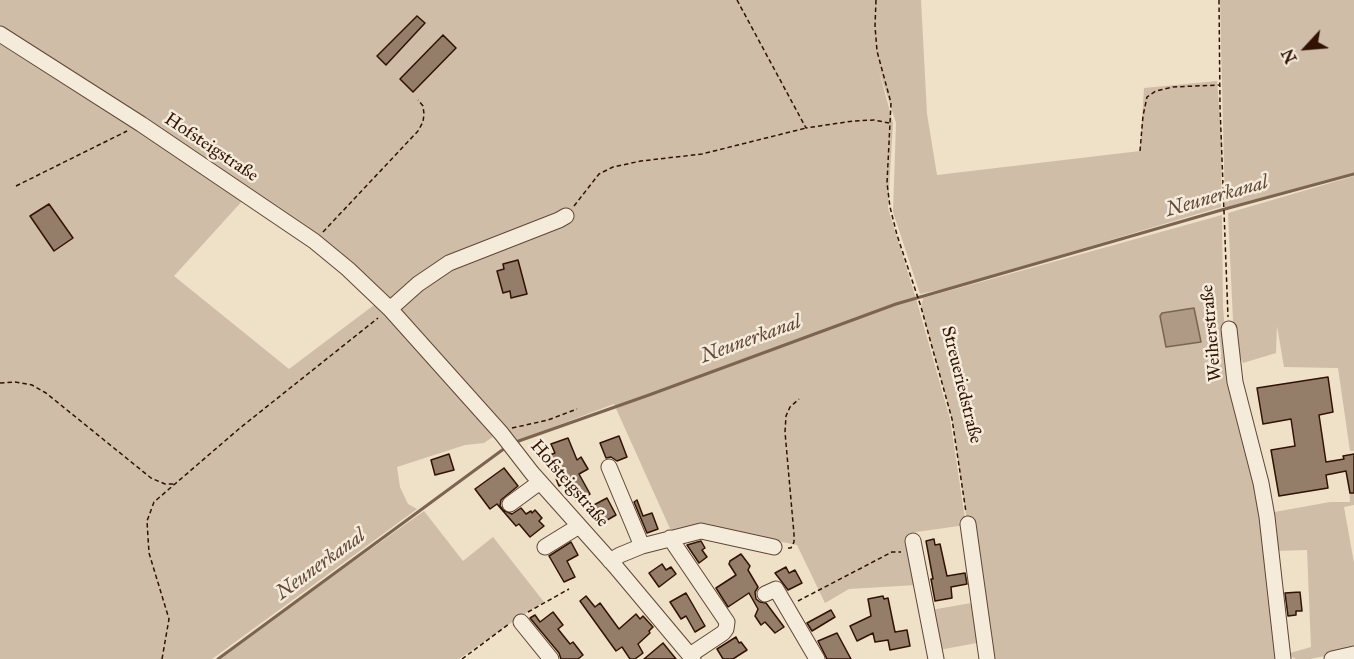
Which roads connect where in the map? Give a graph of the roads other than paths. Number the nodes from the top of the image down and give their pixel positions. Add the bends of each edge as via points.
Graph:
1 (0, 34) edge
2 (566, 216) road end
3 (390, 309) junction
4 (1229, 329) road end
5 (609, 467) dead end
6 (540, 482) junction
7 (510, 504) dead end
8 (968, 524) road end
9 (579, 525) junction
10 (670, 538) junction
11 (642, 546) junction
12 (545, 547) dead end
13 (774, 547) road end
14 (914, 548) road end
15 (610, 561) junction
16 (765, 594) dead end
17 (521, 622) dead end
18 (1354, 654) edge
19 (691, 657) edge
20 (551, 659) edge
21 (817, 659) edge
22 (936, 659) edge
23 (987, 659) edge
24 (1283, 659) edge
25 (1332, 659) edge

1 - 3 street, Hofsteigstraße via 314,241
2 - 3 street via 449,263
3 - 6 street, Hofsteigstraße
4 - 24 street, Weiherstraße via 1235,382 1267,517
5 - 11 street
6 - 7 street
6 - 9 street, Hofsteigstraße
8 - 23 street
9 - 12 street
9 - 15 street, Hofsteigstraße
10 - 11 street
10 - 13 street via 701,531
10 - 19 street via 727,622 723,633
11 - 15 street
14 - 22 street
15 - 19 street, Hofsteigstraße
16 - 21 street via 776,589
17 - 20 street
18 - 25 street

